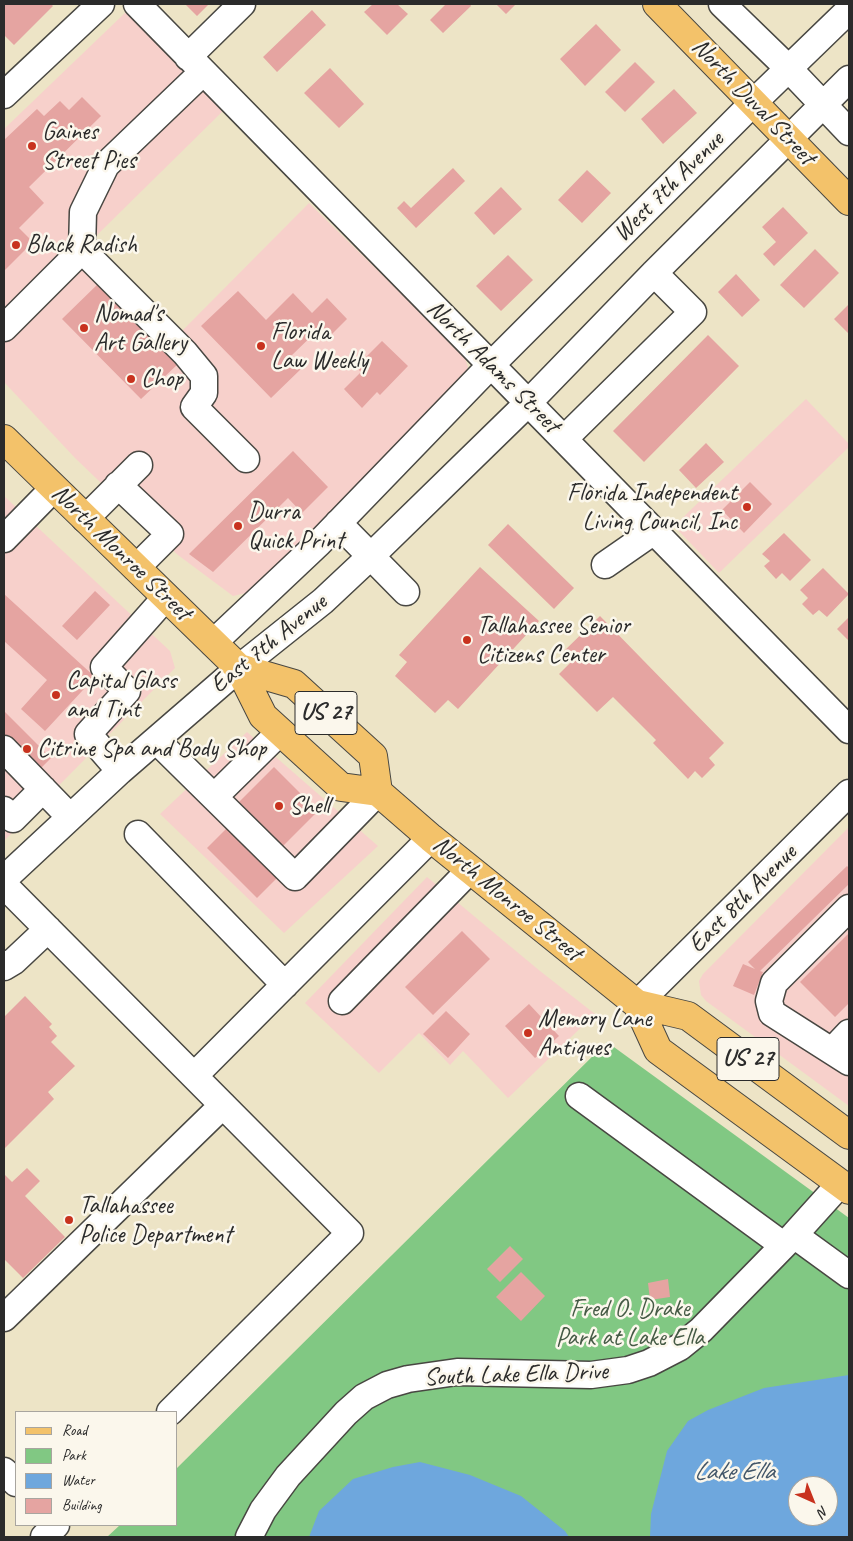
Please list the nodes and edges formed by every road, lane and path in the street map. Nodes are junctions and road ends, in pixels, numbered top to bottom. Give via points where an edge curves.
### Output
1 (101, 4) edge
2 (137, 4) edge
3 (242, 4) edge
4 (657, 4) edge
5 (722, 4) edge
6 (849, 10) edge
7 (196, 64) junction
8 (788, 69) junction
9 (849, 79) edge
10 (4, 95) edge
11 (754, 102) junction
12 (823, 104) junction
13 (849, 132) edge
14 (789, 138) junction
15 (849, 201) edge
16 (82, 250) junction
17 (654, 273) junction
18 (4, 328) edge
19 (491, 365) junction
20 (528, 402) junction
21 (4, 439) edge
22 (564, 439) junction
23 (246, 459) dead end
24 (139, 465) dead end
25 (118, 485) junction
26 (54, 488) junction
27 (85, 518) junction
28 (338, 523) junction
29 (654, 531) junction
30 (4, 539) edge
31 (371, 556) junction
32 (605, 565) dead end
33 (136, 568) junction
34 (406, 592) dead end
35 (166, 597) junction
36 (213, 643) junction
37 (239, 668) junction
38 (849, 730) edge
39 (280, 732) junction
40 (156, 740) junction
41 (4, 748) edge
42 (120, 771) junction
43 (43, 789) junction
44 (378, 792) junction
45 (849, 793) edge
46 (214, 797) junction
47 (4, 810) edge
48 (70, 817) junction
49 (138, 834) dead end
50 (431, 838) junction
51 (470, 870) junction
52 (4, 879) edge
53 (4, 885) edge
54 (849, 908) edge
55 (48, 929) junction
56 (4, 967) edge
57 (285, 985) junction
58 (342, 1001) dead end
59 (637, 1004) junction
60 (843, 1048) edge
61 (194, 1076) junction
62 (579, 1096) dead end
63 (223, 1105) junction
64 (849, 1135) edge
65 (846, 1183) edge
66 (789, 1240) junction
67 (849, 1275) edge
68 (4, 1318) edge
69 (171, 1411) edge
70 (4, 1471) edge
71 (15, 1482) edge
72 (55, 1526) edge
73 (44, 1537) edge
74 (249, 1537) edge

1 - 10 street
2 - 7 street, North Adams Street
3 - 7 street
4 - 11 main road, North Duval Street
5 - 8 street, North Duval Street
6 - 8 street, West 7th Avenue
7 - 16 street via 106,165 82,212
7 - 19 street, North Adams Street
8 - 11 street, West 7th Avenue
8 - 12 street, North Duval Street
9 - 12 street, West 7th Avenue
11 - 14 main road, North Duval Street
11 - 19 street, West 7th Avenue
12 - 13 street, North Duval Street
12 - 14 street, West 7th Avenue
14 - 15 main road, North Duval Street
14 - 17 street, West 7th Avenue
16 - 18 street
16 - 23 street via 186,353 204,376 204,393 194,407
17 - 20 street, West 7th Avenue
17 - 22 street via 692,312
19 - 20 street, North Adams Street
19 - 28 street, East 7th Avenue
20 - 22 street, North Adams Street
20 - 31 street, East 7th Avenue
21 - 26 main road, North Monroe Street / US 27
22 - 29 street, North Adams Street
24 - 25 street
25 - 27 street
25 - 33 street via 170,534
26 - 27 main road, North Monroe Street / US 27
26 - 30 street
27 - 33 main road, North Monroe Street / US 27
28 - 31 street
28 - 36 street, East 7th Avenue
29 - 32 street
29 - 38 street, North Adams Street
31 - 34 street
31 - 37 street, East 7th Avenue via 323,601
33 - 35 main road, North Monroe Street / US 27
35 - 36 main road, North Monroe Street / US 27
35 - 42 street via 104,667 127,691 88,734
36 - 37 main road, North Monroe Street / US 27
37 - 39 main road, North Monroe Street / US 27 via 263,716
37 - 40 street, East 7th Avenue
37 - 44 main road, North Monroe Street / US 27 via 294,684 372,756
39 - 44 main road, North Monroe Street / US 27 via 341,787
39 - 46 street
40 - 42 street, East 7th Avenue
40 - 46 street
41 - 43 street
42 - 48 street, East 7th Avenue
43 - 47 street via 13,819
43 - 48 street
44 - 46 street via 295,877
44 - 50 main road, North Monroe Street / US 27
45 - 59 street, East 8th Avenue
48 - 52 street, East 7th Avenue
49 - 57 street
50 - 51 main road, North Monroe Street / US 27
50 - 57 street
51 - 58 street
51 - 59 main road, North Monroe Street / US 27
53 - 55 street
54 - 60 street via 774,983 769,1001 772,1013
55 - 56 street
55 - 61 street
57 - 61 street
59 - 64 main road, North Monroe Street / US 27 via 688,1016
59 - 65 main road, North Monroe Street / US 27 via 658,1050
61 - 63 street
62 - 66 street
63 - 68 street
63 - 69 street via 350,1233
65 - 66 street, South Lake Ella Drive
66 - 67 street
66 - 74 street, South Lake Ella Drive via 701,1330 680,1347 649,1364 591,1376 457,1372 408,1379 364,1397 288,1476 263,1510
70 - 71 street
72 - 73 street

